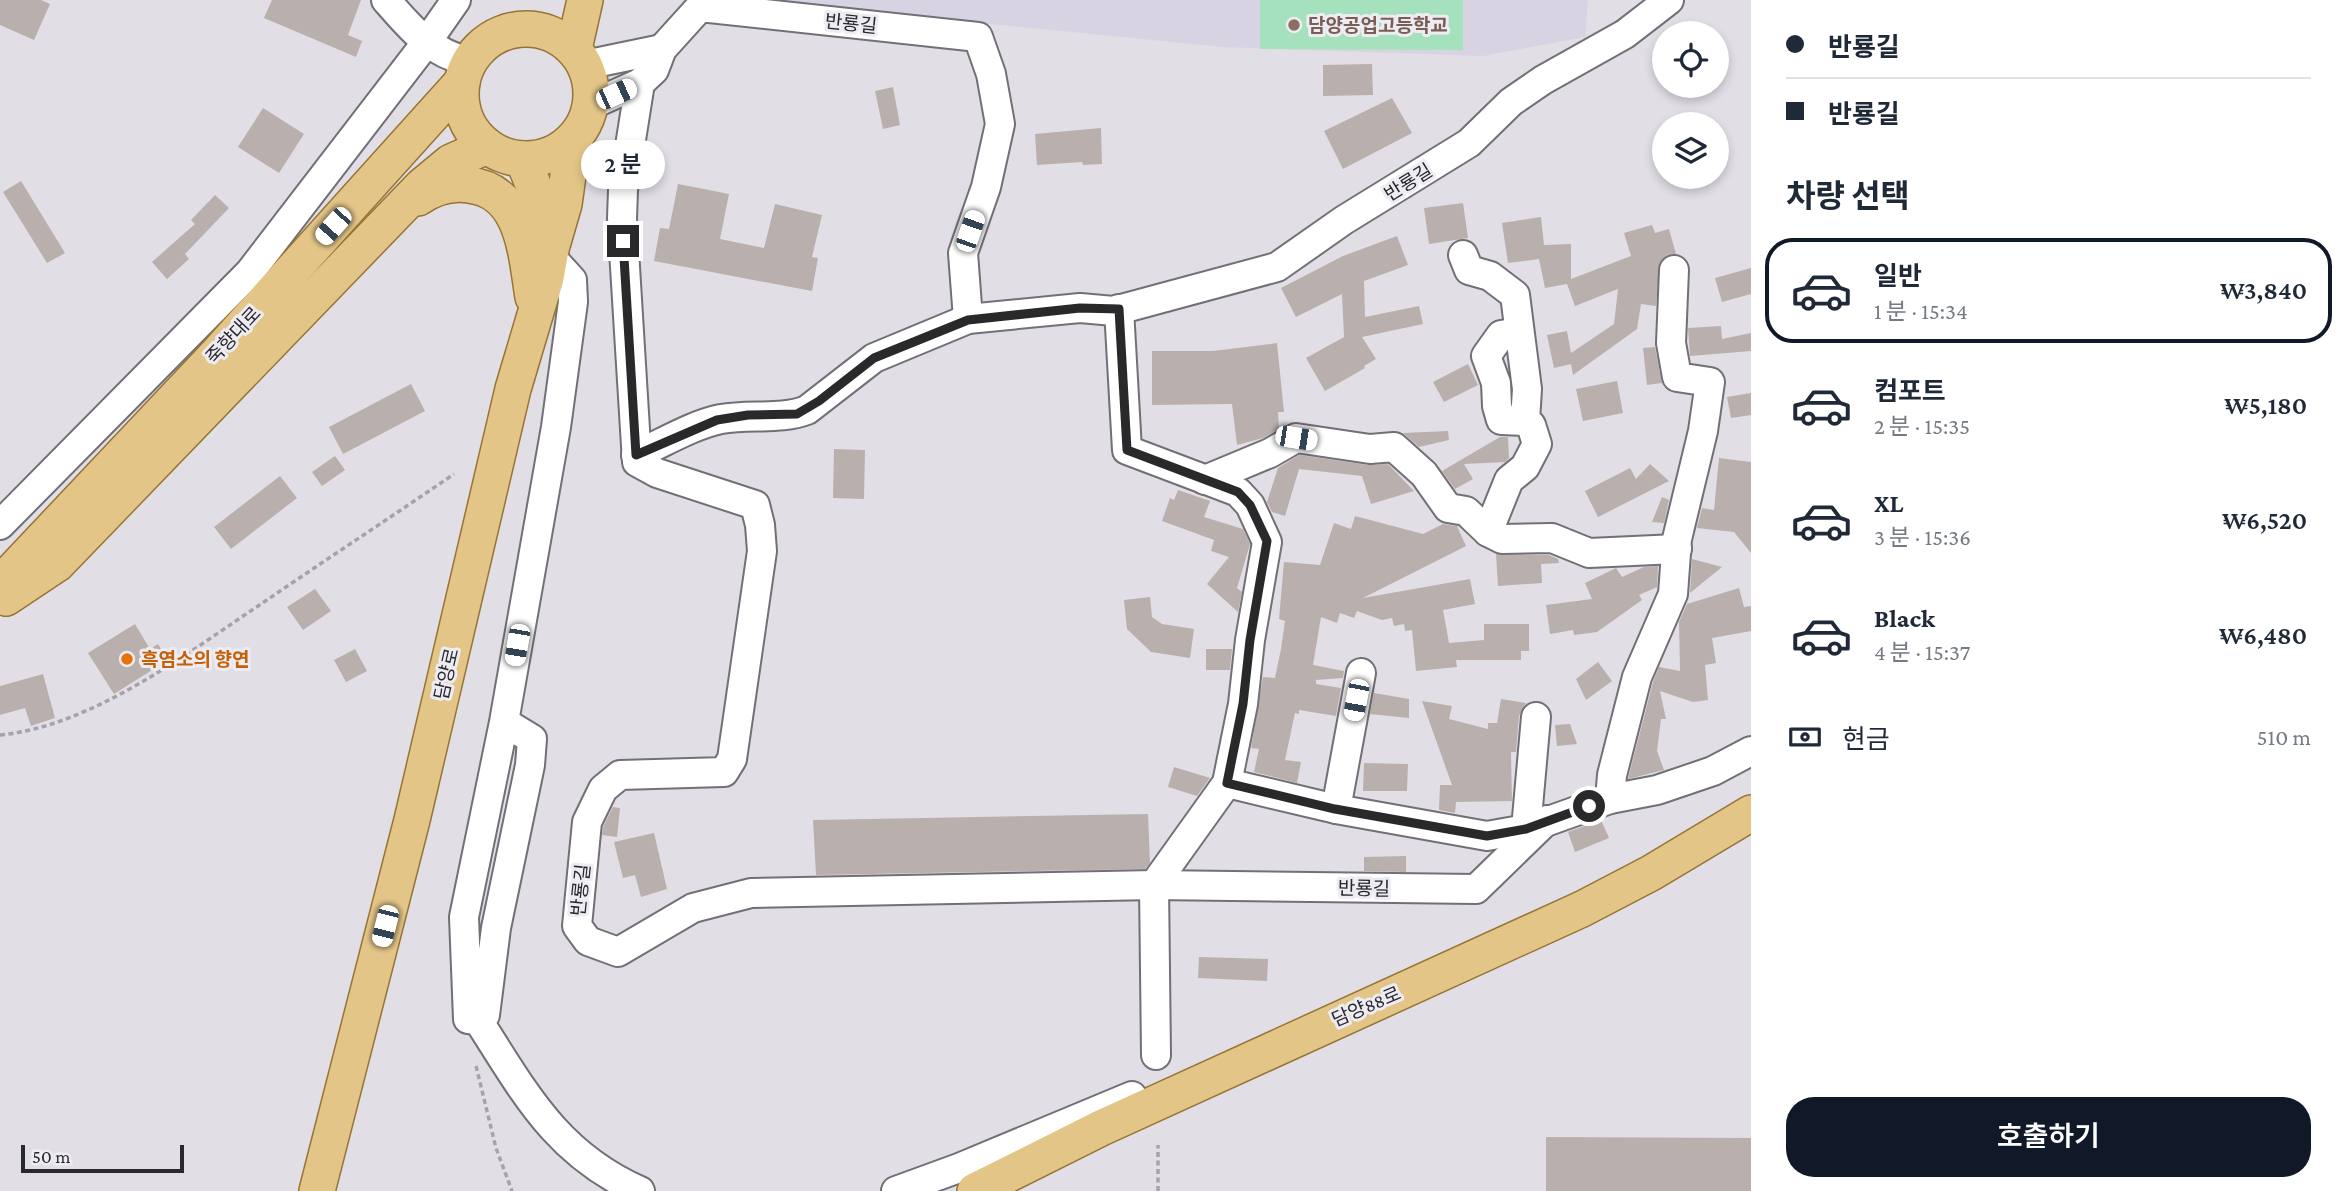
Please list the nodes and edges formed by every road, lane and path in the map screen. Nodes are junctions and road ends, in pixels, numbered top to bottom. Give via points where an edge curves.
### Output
1 (386, 0) edge
2 (456, 0) edge
3 (525, 0) edge
4 (585, 0) edge
5 (1668, 0) edge
6 (701, 4) edge
7 (502, 33) junction
8 (426, 43) junction
9 (662, 49) junction
10 (580, 57) junction
11 (466, 72) junction
12 (640, 83) junction
13 (591, 105) junction
14 (573, 140) junction
15 (487, 146) junction
16 (523, 159) junction
17 (387, 220) junction
18 (550, 252) junction
19 (1463, 255) dead end
20 (1674, 270) dead end
21 (1119, 309) junction
22 (536, 312) junction
23 (968, 320) junction
24 (636, 455) junction
25 (454, 474) dead end
26 (1205, 480) junction
27 (0, 525) edge
28 (1489, 533) junction
29 (1677, 550) junction
30 (0, 584) edge
31 (0, 601) edge
32 (1361, 673) dead end
33 (1536, 717) dead end
34 (0, 735) edge
35 (1751, 751) edge
36 (1227, 783) junction
37 (1610, 799) junction
38 (1335, 809) junction
39 (1751, 813) edge
40 (1536, 825) junction
41 (1154, 885) junction
42 (473, 1019) junction
43 (1335, 1019) junction
44 (1156, 1055) dead end
45 (1158, 1145) dead end
46 (317, 1191) edge
47 (512, 1191) edge
48 (640, 1191) edge
49 (896, 1191) edge
50 (975, 1191) edge
51 (1158, 1191) edge

1 - 8 street
2 - 8 street
3 - 7 main road
4 - 10 main road
5 - 21 street, 반룡길 via 1625,34 1521,95 1469,143 1277,267
6 - 9 street, 반룡길
6 - 23 street, 반룡길 via 978,37 991,74 1000,124 986,187 962,253
7 - 10 main road via 541,30 559,37
7 - 11 main road via 484,44
8 - 11 street
8 - 27 street via 250,272
9 - 10 street
9 - 12 street, 반룡길 via 654,70
10 - 13 main road via 591,84
11 - 15 main road via 462,106 471,128
11 - 30 main road, 죽향대로 via 218,353
12 - 13 street
12 - 24 street via 622,218
13 - 14 main road
14 - 16 main road via 541,158
14 - 18 main road via 564,204
15 - 16 main road
15 - 17 main road, 죽향대로 via 452,162
16 - 18 main road, 담양로
17 - 22 main road via 431,189 447,185 473,185 498,195 521,231
17 - 31 main road, 죽향대로 via 57,564
18 - 22 main road, 담양로
18 - 42 street via 572,280 573,302 504,722 532,739 530,765 496,928 485,1015
19 - 28 street via 1469,270 1490,276 1516,295 1527,389 1525,421 1537,444 1525,467 1509,480
20 - 29 street via 1671,343 1677,377 1710,382
21 - 23 street, 반룡길 via 1080,308
21 - 26 street via 1127,450
22 - 46 main road, 담양로 via 513,389 412,820
23 - 24 street, 반룡길 via 874,358 797,414 717,420
24 - 41 street, 반룡길 via 637,462 657,473 755,505 762,551 732,759 724,772 620,775 603,789 587,822 577,926 587,941 618,952 693,908 751,893
25 - 34 path via 333,558 113,698 30,732
26 - 28 street via 1296,438 1370,449 1394,447 1424,474 1448,508 1466,511
26 - 36 street via 1238,492 1250,505 1267,541
28 - 29 street via 1502,539 1552,538 1589,553
29 - 37 street via 1673,594 1637,677
32 - 38 street
33 - 40 street
35 - 37 street, 반룡길 via 1713,771 1657,790
36 - 38 street, 반룡길
36 - 41 street
37 - 40 street, 반룡길
38 - 40 street, 반룡길 via 1487,836
39 - 43 main road, 담양88로 via 1583,909
40 - 41 street, 반룡길 via 1476,889
41 - 44 street
42 - 47 path via 479,1083
42 - 48 street via 562,1141 615,1180
43 - 49 street
43 - 50 main road, 담양88로
45 - 51 path

